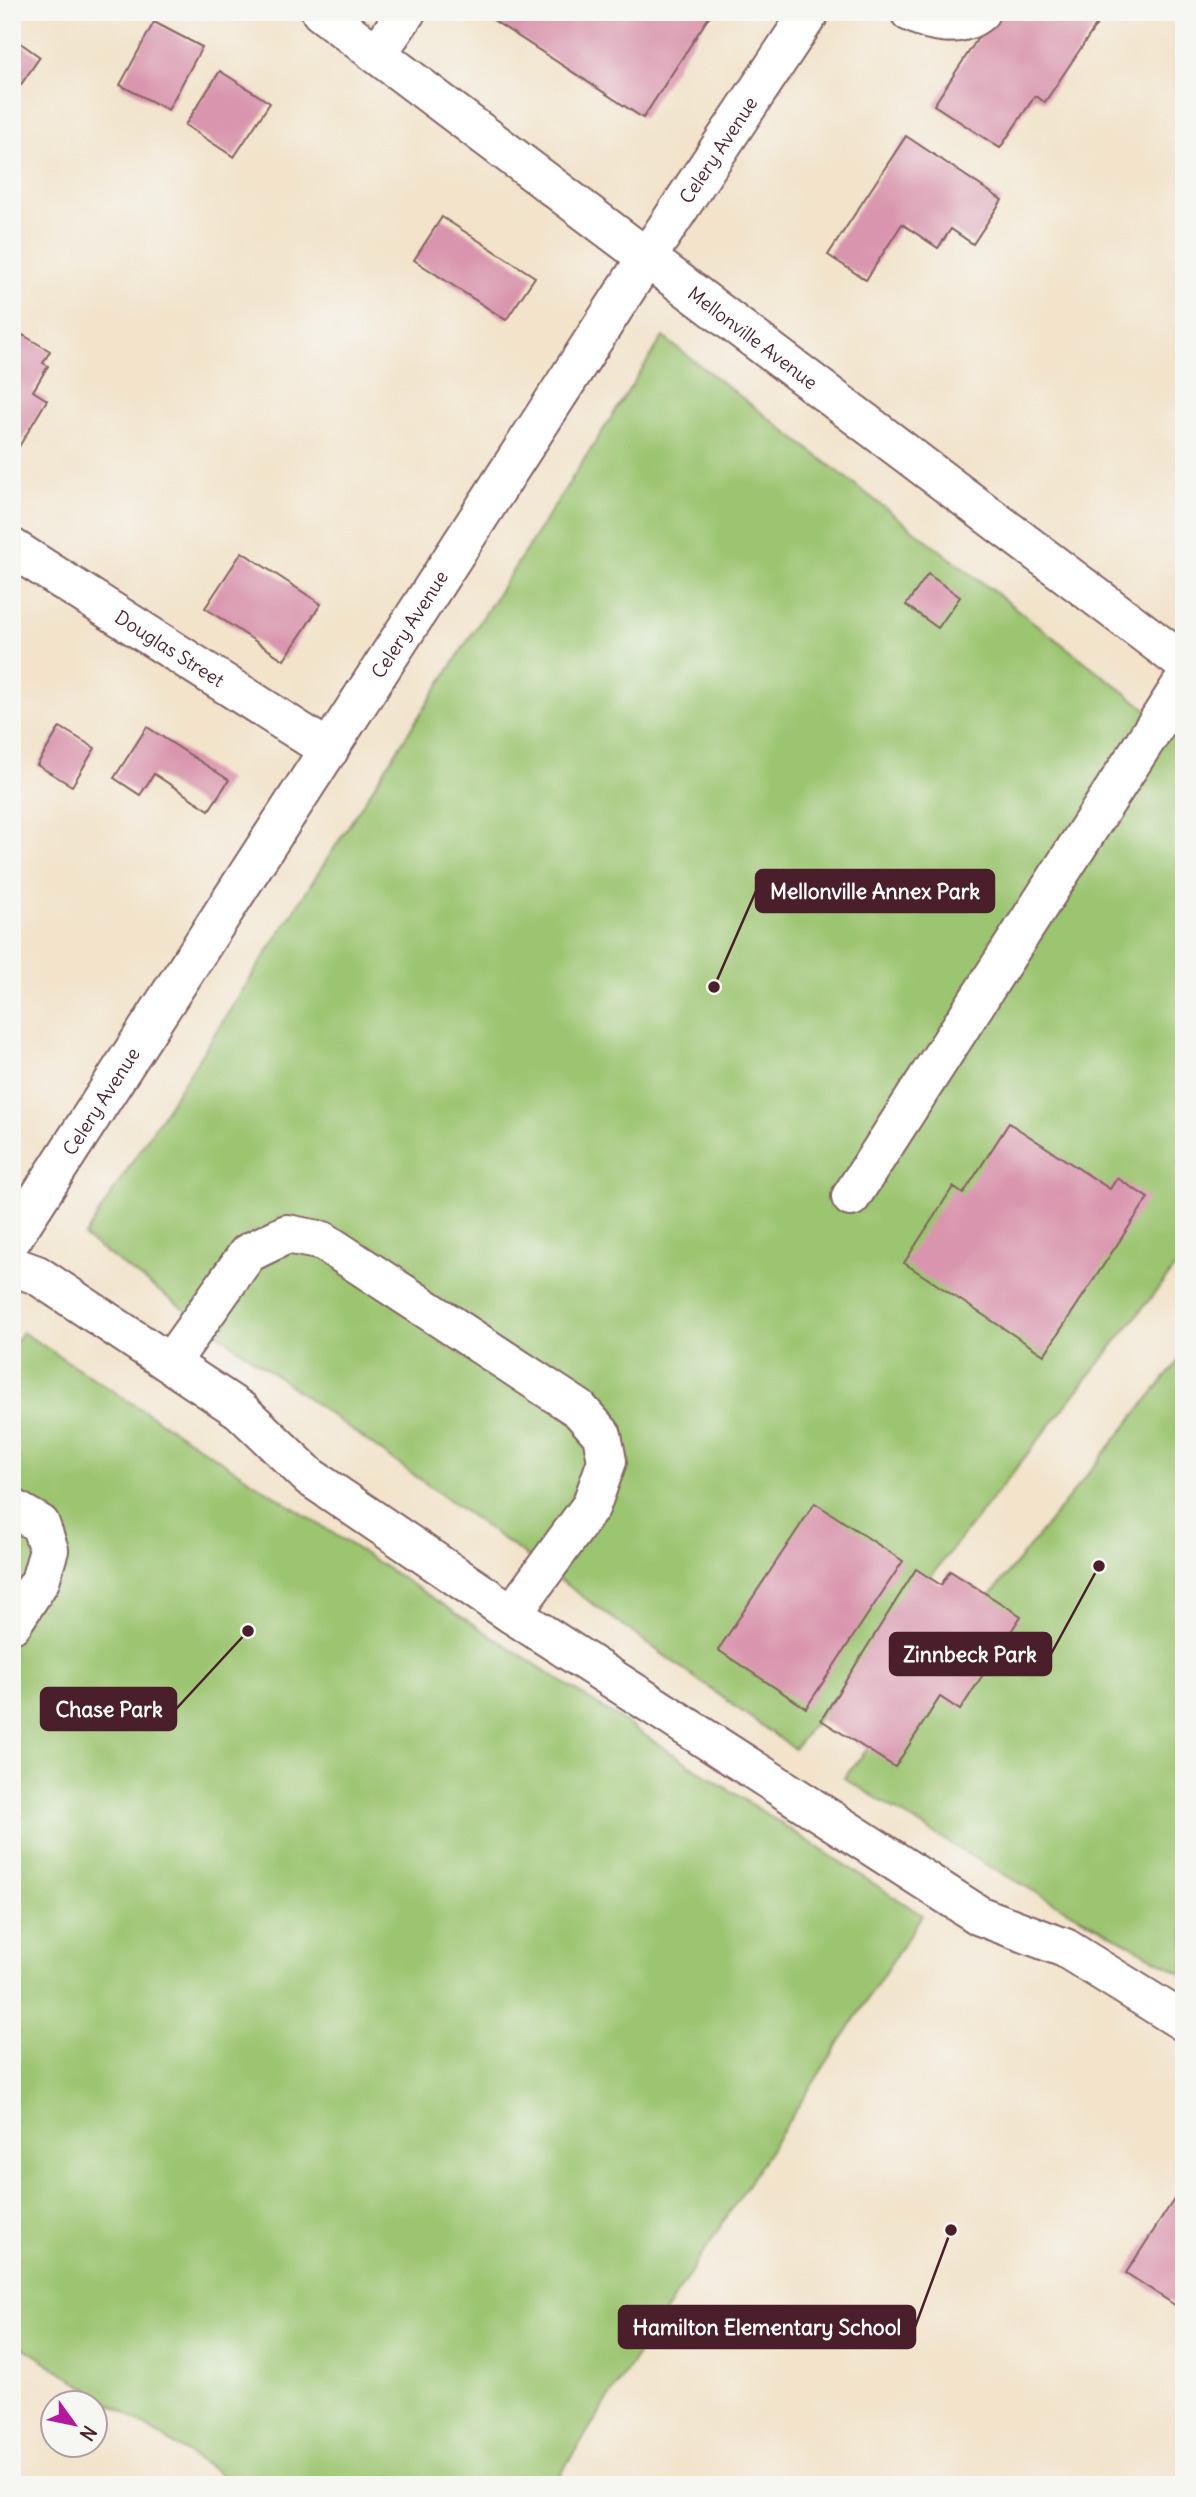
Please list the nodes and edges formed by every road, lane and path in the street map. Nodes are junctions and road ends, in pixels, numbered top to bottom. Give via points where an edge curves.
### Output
1 (321, 12) edge
2 (406, 12) edge
3 (810, 12) edge
4 (910, 12) edge
5 (980, 12) edge
6 (377, 54) junction
7 (647, 257) junction
8 (12, 548) edge
9 (1184, 663) edge
10 (1184, 681) edge
11 (329, 750) junction
12 (851, 1197) dead end
13 (12, 1238) edge
14 (12, 1266) edge
15 (170, 1363) junction
16 (12, 1508) edge
17 (512, 1614) junction
18 (12, 1624) edge
19 (1184, 2022) edge

1 - 6 main road, Mellonville Avenue
2 - 6 main road
3 - 7 main road, Celery Avenue
4 - 5 main road via 940,23 961,23
6 - 7 main road, Mellonville Avenue
7 - 9 main road, Mellonville Avenue
7 - 11 main road, Celery Avenue
8 - 11 main road, Douglas Street
10 - 12 main road
11 - 13 main road, Celery Avenue
14 - 15 main road via 37,1275
15 - 17 main road via 240,1410 310,1477
15 - 17 main road via 248,1253 287,1234 323,1241 579,1409 602,1435 607,1461 591,1506
16 - 18 main road via 40,1524 49,1550 40,1581
17 - 19 main road via 980,1916 1065,1948

